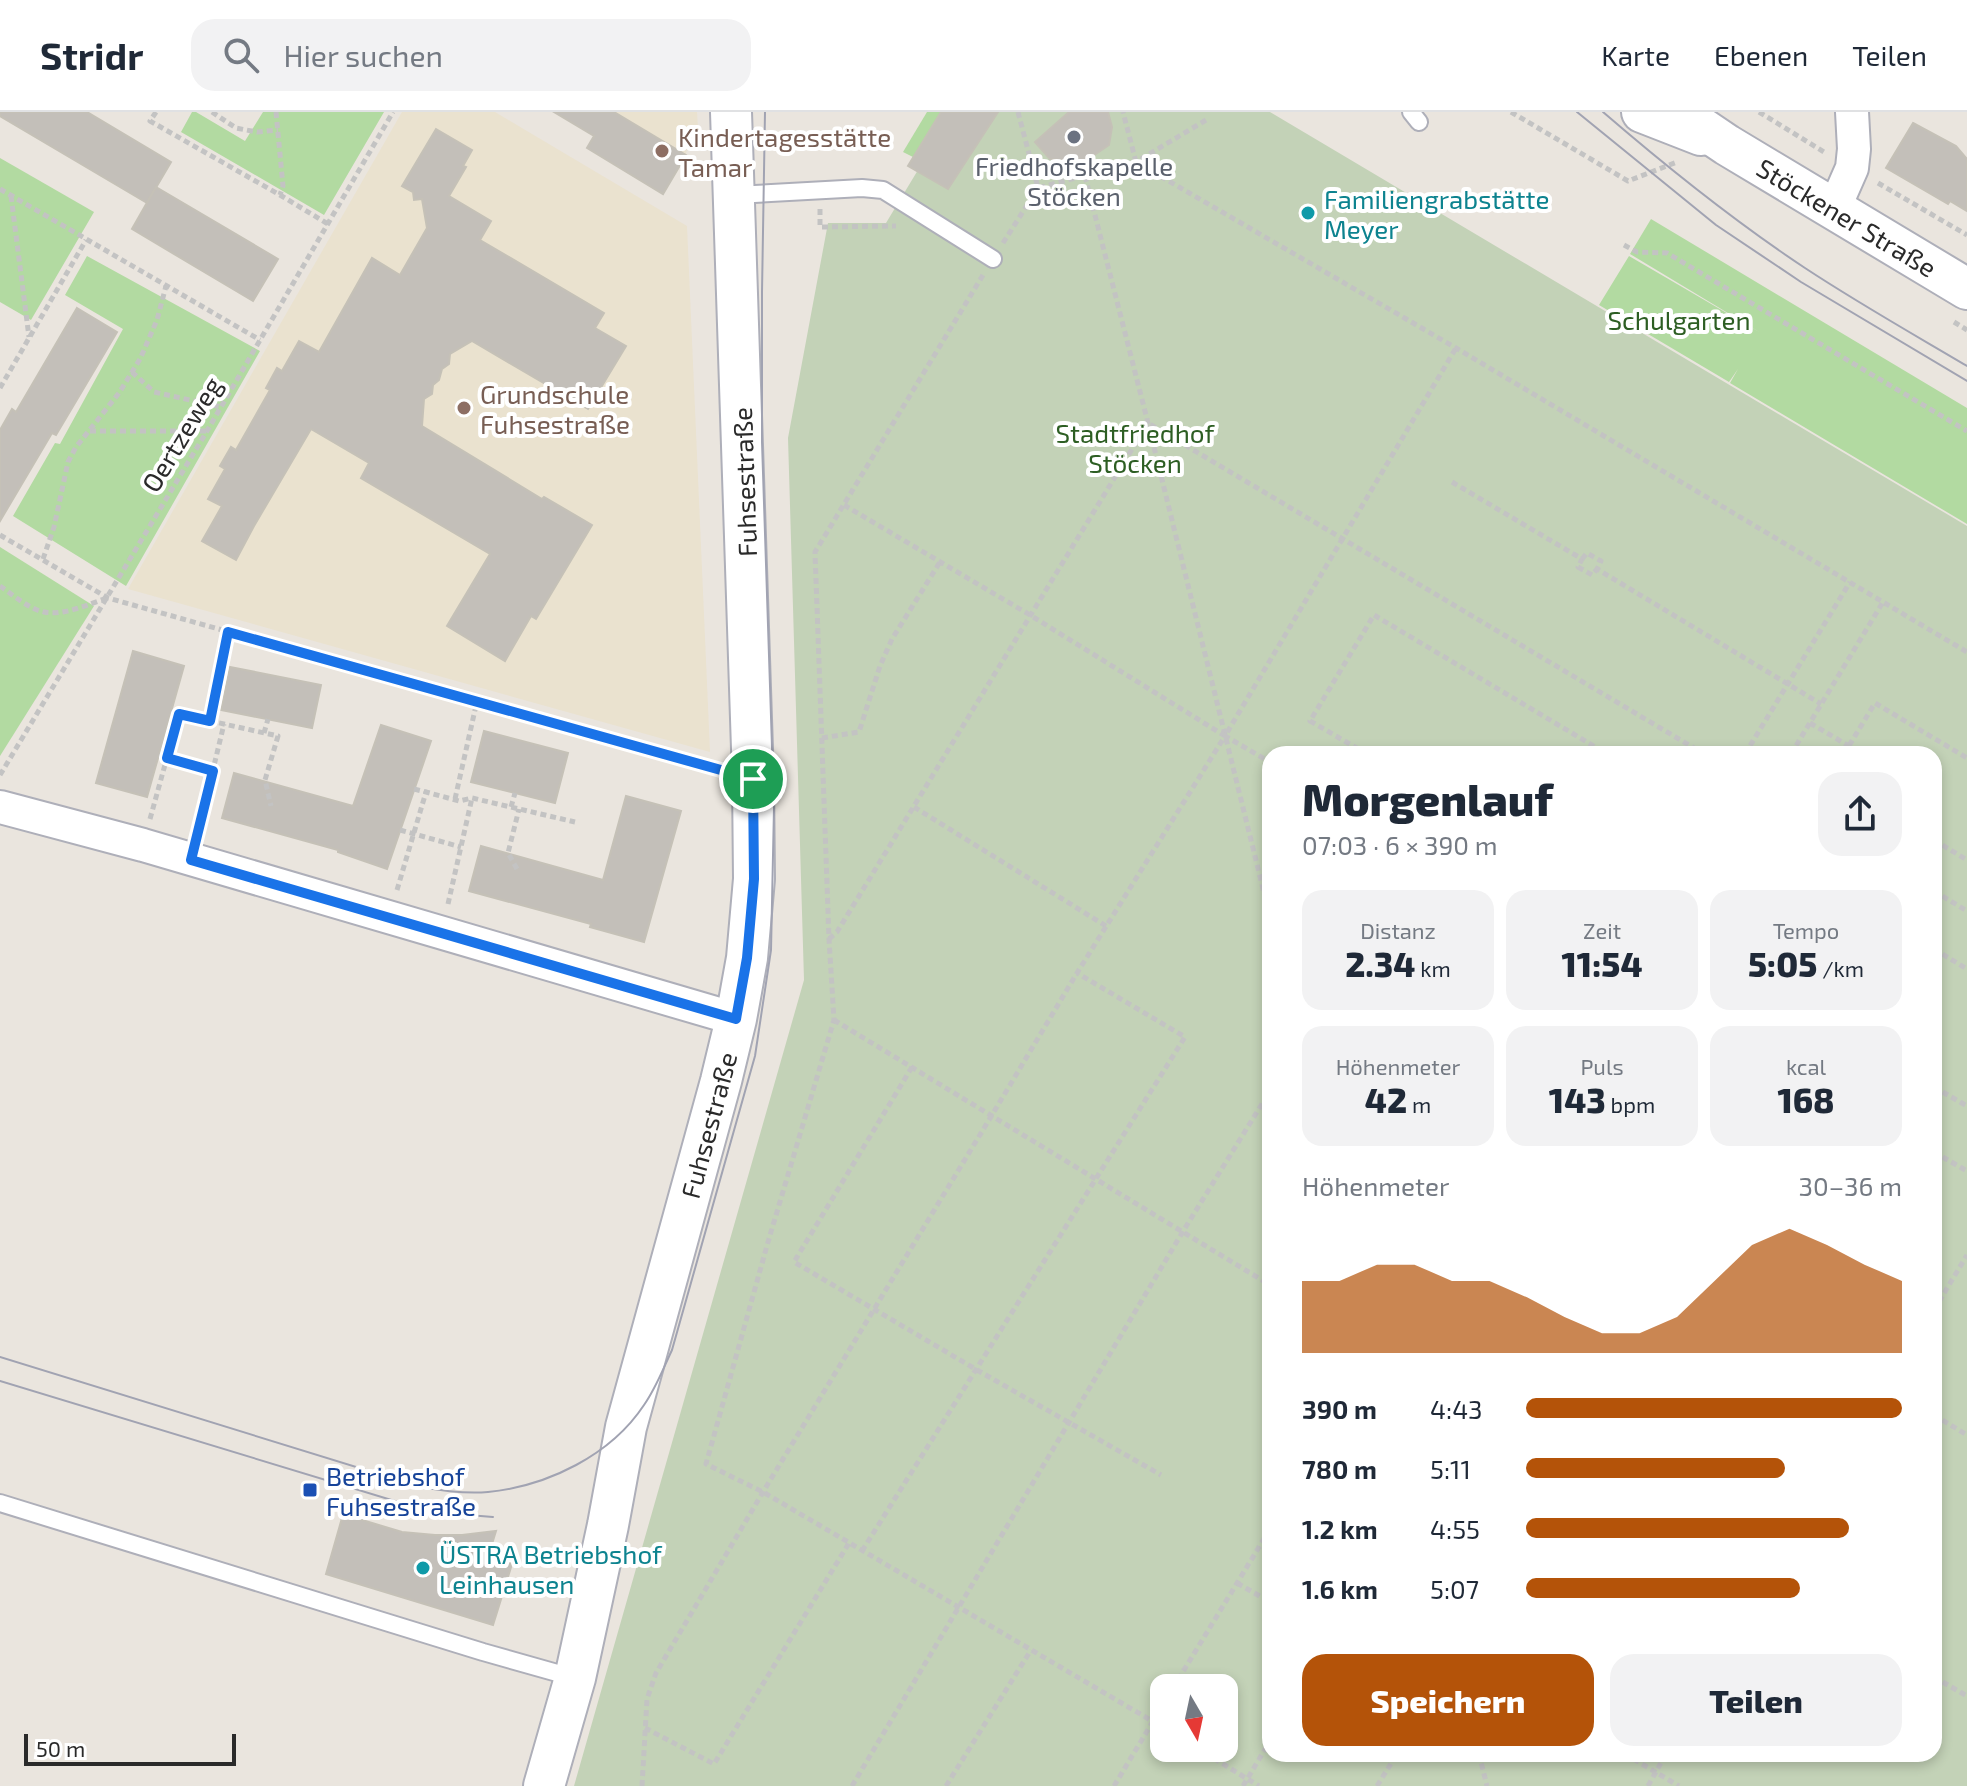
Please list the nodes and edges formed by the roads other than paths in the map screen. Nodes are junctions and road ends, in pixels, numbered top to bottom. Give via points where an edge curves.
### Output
1 (731, 112) edge
2 (1642, 112) edge
3 (1678, 112) edge
4 (1852, 112) edge
5 (1727, 145) junction
6 (733, 195) junction
7 (1834, 209) junction
8 (993, 259) road end
9 (1967, 289) edge
10 (0, 807) edge
11 (736, 1019) junction
12 (0, 1503) edge
13 (575, 1678) junction
14 (544, 1786) edge

1 - 6 street, Fuhsestraße
2 - 5 street, Stöckener Straße
3 - 5 street, Stöckener Straße
4 - 7 street via 1852,168
5 - 7 street, Stöckener Straße
6 - 8 lane via 883,190
6 - 11 street, Fuhsestraße via 754,879
7 - 9 street, Stöckener Straße
10 - 11 street
11 - 13 street, Fuhsestraße via 626,1427
12 - 13 lane
13 - 14 street, Fuhsestraße

